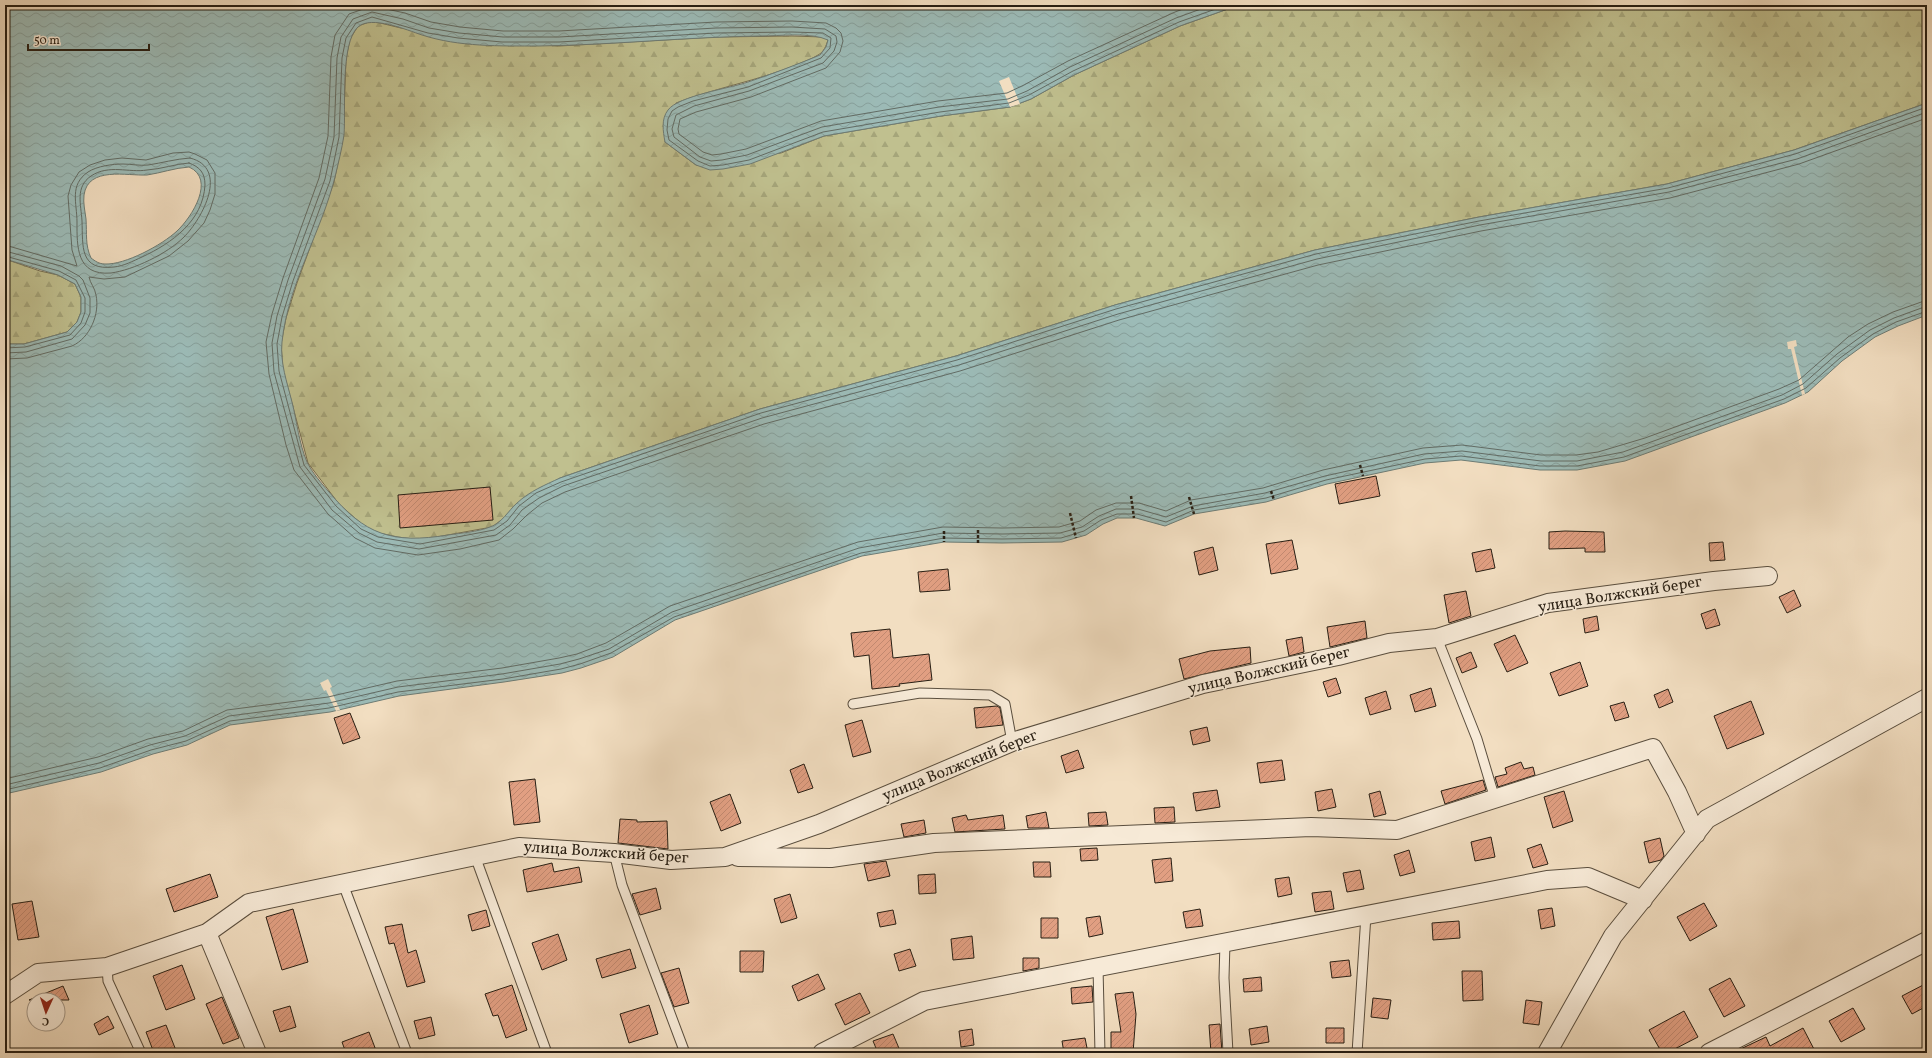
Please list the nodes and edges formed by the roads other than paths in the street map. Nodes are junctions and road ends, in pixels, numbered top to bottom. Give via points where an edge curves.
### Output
1 (1768, 576) dead end
2 (1437, 638) junction
3 (1927, 698) edge
4 (853, 704) dead end
5 (1012, 742) junction
6 (1495, 799) junction
7 (1696, 834) junction
8 (614, 852) junction
9 (475, 856) junction
10 (726, 857) junction
11 (343, 884) junction
12 (1642, 900) junction
13 (1366, 915) junction
14 (208, 933) junction
15 (1927, 941) edge
16 (1225, 942) junction
17 (107, 967) junction
18 (1098, 967) junction
19 (5, 995) edge
20 (141, 1053) edge
21 (257, 1053) edge
22 (407, 1053) edge
23 (547, 1053) edge
24 (685, 1053) edge
25 (822, 1053) edge
26 (1100, 1053) edge
27 (1228, 1053) edge
28 (1357, 1053) edge
29 (1547, 1053) edge
30 (1709, 1053) edge

1 - 2 street, улица Волжский берег via 1548,603
2 - 5 street, улица Волжский берег via 1389,643 1204,684
2 - 6 lane via 1477,739
3 - 7 street via 1706,820
4 - 5 lane via 920,693 990,695 1006,704
5 - 10 street, улица Волжский берег via 819,824
6 - 7 street via 1653,748
6 - 10 street via 1397,830 1304,827 934,843 831,858
7 - 12 street
8 - 9 street, улица Волжский берег via 519,847
8 - 10 street, улица Волжский берег via 671,860
8 - 24 lane via 622,885
9 - 11 street, улица Волжский берег
9 - 23 lane
11 - 14 street, улица Волжский берег via 249,903
11 - 22 lane
12 - 13 street via 1588,877 1547,880
12 - 29 street via 1613,936
13 - 16 street
13 - 28 lane
14 - 17 street, улица Волжский берег
14 - 21 street
15 - 30 street
16 - 18 street
16 - 27 lane
17 - 19 street, улица Волжский берег via 38,973
17 - 20 lane via 108,981
18 - 25 street via 924,1001
18 - 26 lane

